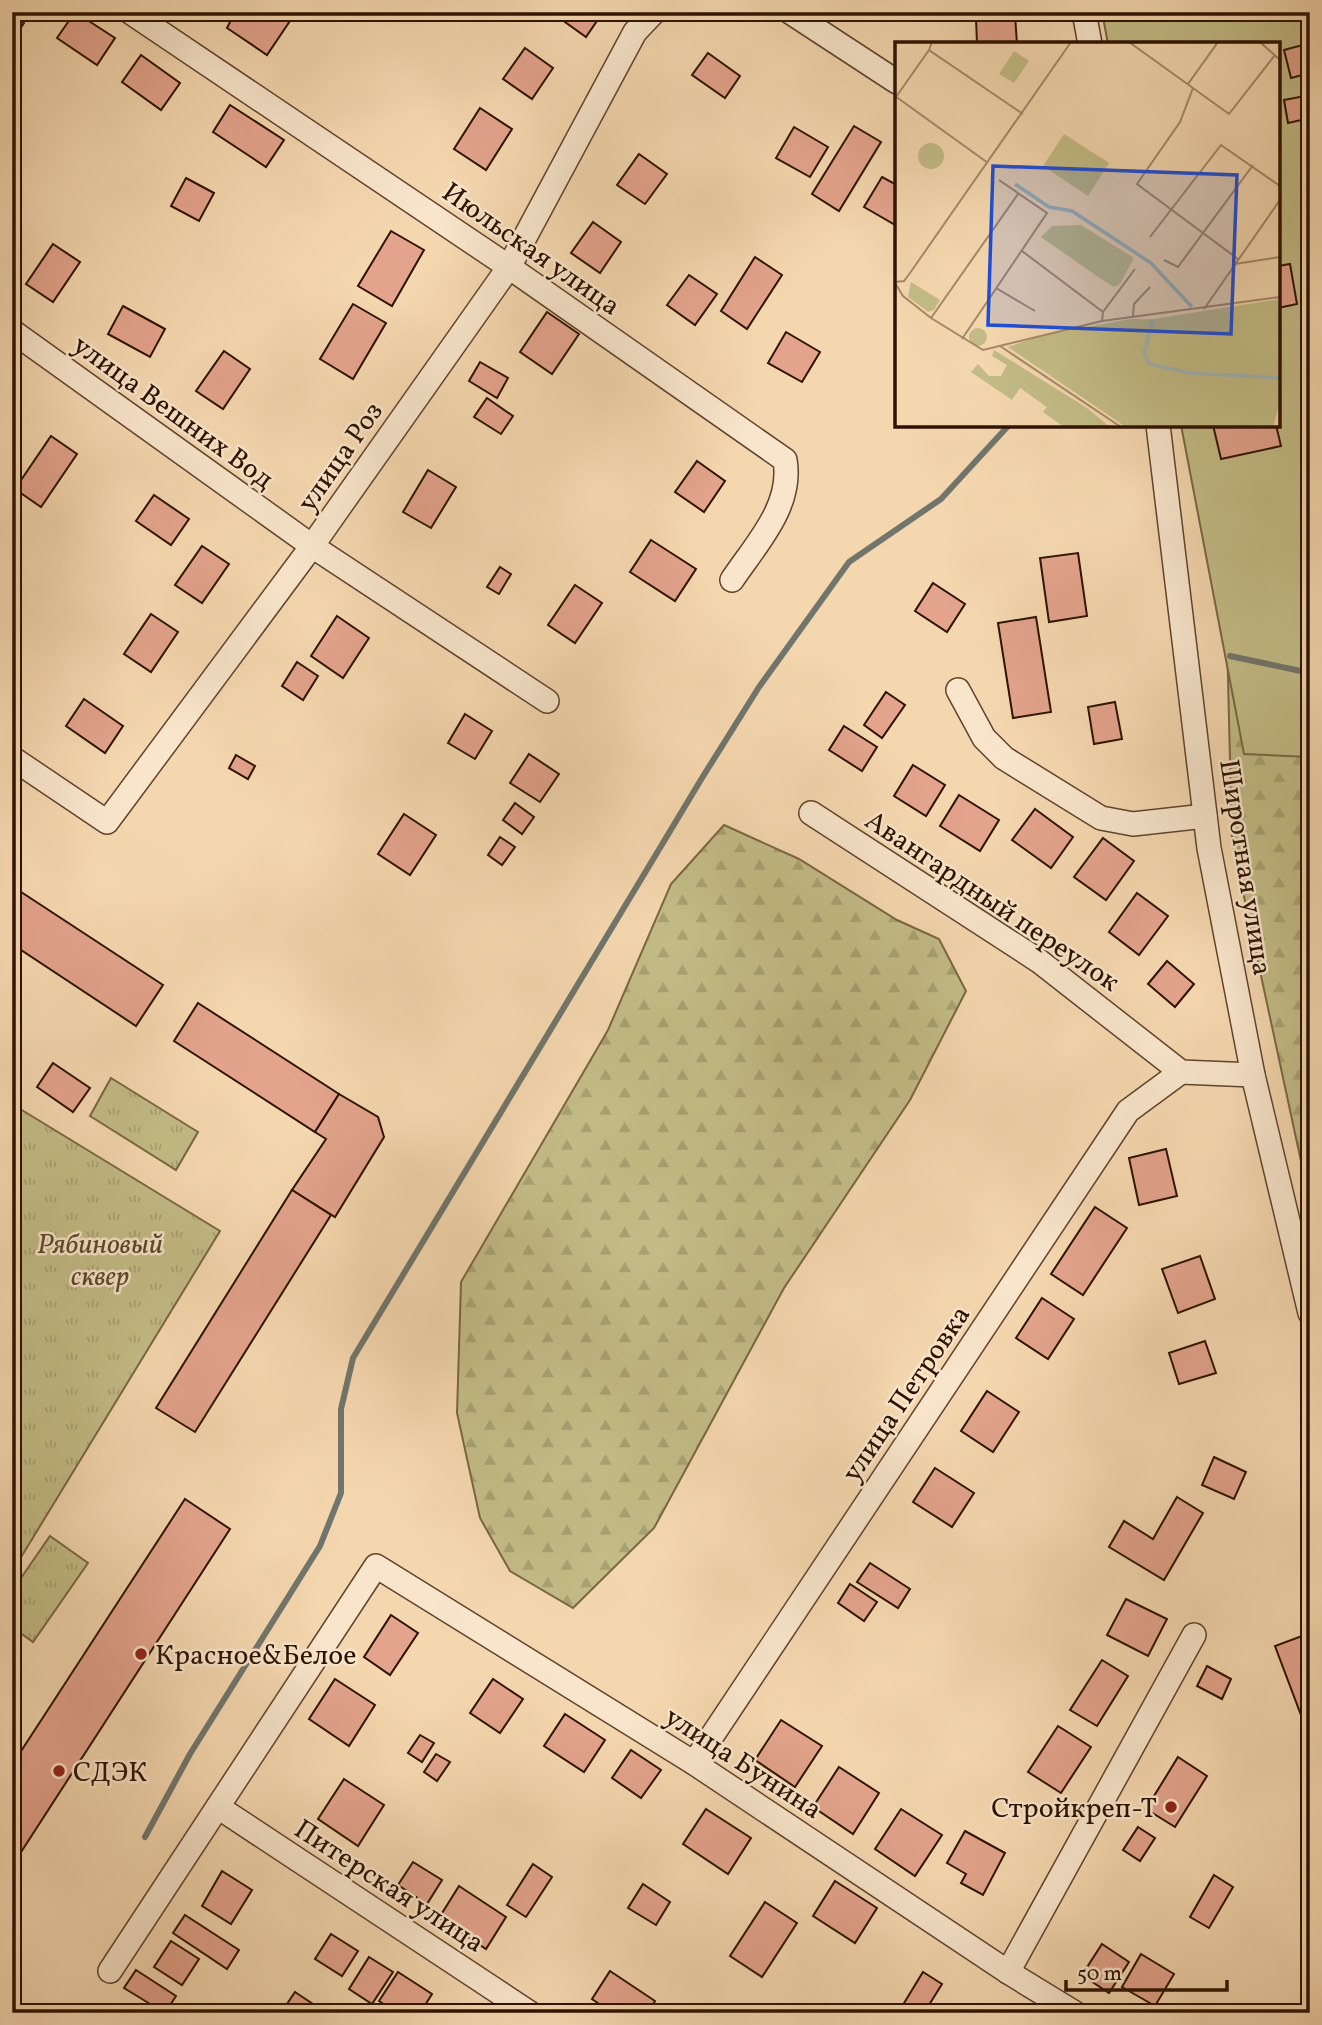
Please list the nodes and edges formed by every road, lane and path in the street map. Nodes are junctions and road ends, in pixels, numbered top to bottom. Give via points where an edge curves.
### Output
1 (130, 12) edge
2 (654, 12) edge
3 (790, 12) edge
4 (1084, 12) edge
5 (1090, 42) edge
6 (895, 81) edge
7 (509, 267) junction
8 (12, 331) edge
9 (1158, 427) edge
10 (312, 546) junction
11 (732, 580) dead end
12 (958, 690) dead end
13 (547, 701) dead end
14 (12, 758) edge
15 (811, 813) dead end
16 (1206, 816) junction
17 (1181, 1072) junction
18 (1254, 1075) junction
19 (1310, 1313) edge
20 (1194, 1635) dead end
21 (694, 1763) junction
22 (218, 1807) junction
23 (110, 1971) dead end
24 (1008, 1972) junction
25 (530, 2013) edge
26 (1075, 2013) edge

1 - 7 street, Июльская улица
2 - 7 street, улица Роз via 635,32
3 - 6 street
4 - 5 street
7 - 10 street, улица Роз
7 - 11 street, Июльская улица via 785,460 788,477 780,508
8 - 10 street, улица Вешних Вод
9 - 16 street, Широтная улица
10 - 13 street, улица Вешних Вод
10 - 14 street, улица Роз via 107,822
12 - 16 street via 984,738 1004,758 1101,818 1133,824
15 - 17 street, Авангардный переулок via 1039,961
16 - 18 street, Широтная улица
17 - 18 street
17 - 21 street, улица Петровка via 1128,1111
18 - 19 street, Широтная улица
20 - 24 street
21 - 22 street, улица Бунина via 376,1566
21 - 24 street, улица Бунина
22 - 23 street
22 - 25 street, Питерская улица
24 - 26 street, улица Бунина

